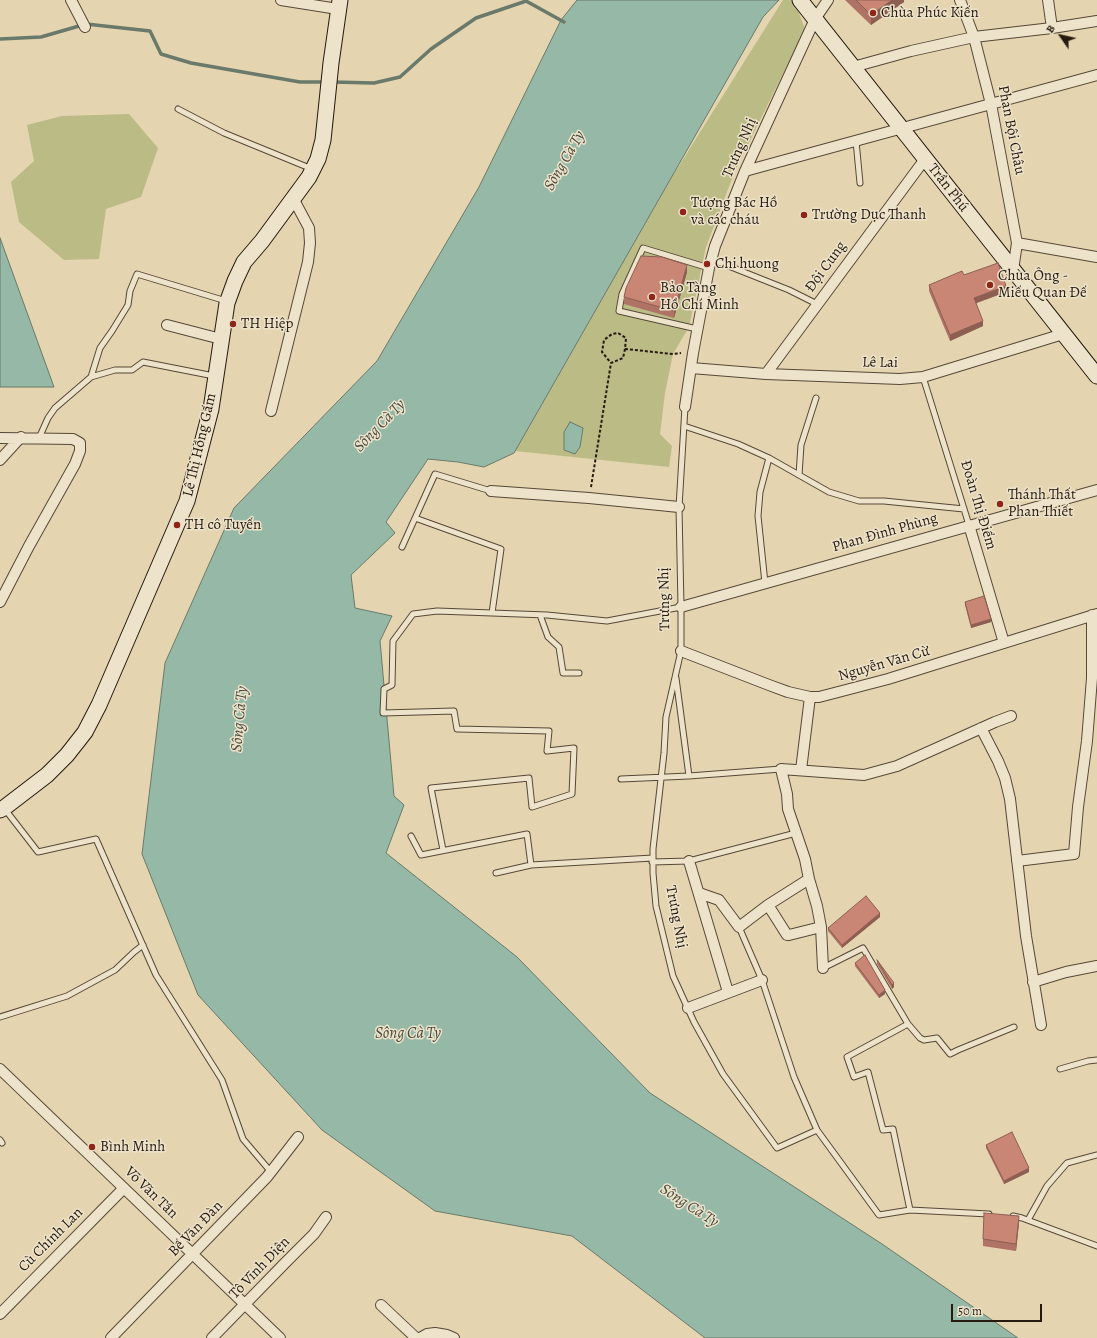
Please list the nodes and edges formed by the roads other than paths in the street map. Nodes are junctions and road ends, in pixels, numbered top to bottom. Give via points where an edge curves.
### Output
1 (71, 0) edge
2 (281, 0) edge
3 (800, 0) edge
4 (828, 0) edge
5 (960, 0) edge
6 (1048, 0) edge
7 (339, 5) edge
8 (815, 19) junction
9 (1097, 20) edge
10 (85, 27) dead end
11 (1052, 28) junction
12 (974, 37) junction
13 (853, 67) junction
14 (1097, 75) edge
15 (991, 104) junction
16 (178, 109) dead end
17 (902, 129) junction
18 (856, 140) junction
19 (925, 159) junction
20 (313, 170) junction
21 (745, 171) junction
22 (860, 183) dead end
23 (293, 198) junction
24 (1017, 243) junction
25 (1097, 257) edge
26 (710, 263) junction
27 (1013, 270) junction
28 (227, 302) junction
29 (817, 304) junction
30 (167, 325) dead end
31 (697, 329) junction
32 (1063, 334) junction
33 (221, 339) junction
34 (691, 368) junction
35 (766, 374) junction
36 (216, 376) junction
37 (923, 376) junction
38 (1097, 376) edge
39 (91, 377) junction
40 (816, 398) dead end
41 (685, 407) joint
42 (271, 411) dead end
43 (684, 426) junction
44 (21, 437) junction
45 (0, 438) edge
46 (39, 438) junction
47 (769, 458) junction
48 (0, 460) edge
49 (799, 475) junction
50 (1097, 490) edge
51 (491, 491) joint
52 (679, 507) junction
53 (964, 509) junction
54 (415, 518) junction
55 (968, 525) junction
56 (402, 547) dead end
57 (765, 583) junction
58 (0, 602) edge
59 (681, 607) junction
60 (492, 613) junction
61 (1095, 614) edge
62 (540, 615) junction
63 (1004, 643) junction
64 (680, 651) junction
65 (579, 673) dead end
66 (676, 673) junction
67 (810, 696) junction
68 (1011, 716) dead end
69 (981, 728) junction
70 (781, 769) junction
71 (800, 770) junction
72 (689, 776) junction
73 (661, 777) junction
74 (620, 779) dead end
75 (2, 809) edge
76 (796, 834) junction
77 (411, 836) dead end
78 (443, 850) junction
79 (652, 860) junction
80 (689, 861) junction
81 (1017, 861) junction
82 (531, 865) junction
83 (496, 873) dead end
84 (809, 879) junction
85 (699, 893) junction
86 (768, 905) junction
87 (738, 927) junction
88 (821, 927) junction
89 (143, 945) junction
90 (1097, 966) edge
91 (823, 968) joint
92 (762, 980) junction
93 (1033, 982) junction
94 (728, 992) junction
95 (688, 1008) junction
96 (0, 1018) edge
97 (908, 1024) junction
98 (1041, 1025) dead end
99 (1014, 1027) dead end
100 (1097, 1060) edge
101 (0, 1069) edge
102 (1060, 1069) dead end
103 (817, 1130) junction
104 (298, 1136) dead end
105 (1097, 1155) edge
106 (271, 1172) junction
107 (124, 1188) junction
108 (910, 1210) junction
109 (996, 1215) edge
110 (1009, 1216) edge
111 (326, 1217) dead end
112 (1028, 1220) junction
113 (1097, 1246) edge
114 (193, 1254) junction
115 (245, 1304) junction
116 (381, 1305) dead end
117 (0, 1314) edge
118 (424, 1336) edge
119 (111, 1338) edge
120 (212, 1338) edge
121 (280, 1338) edge
122 (416, 1338) edge
123 (454, 1338) edge

1 - 10 street
2 - 7 street
3 - 8 street, Trần Phú
4 - 8 street, Trưng Nhị
5 - 12 street, Phan Bội Châu
6 - 11 street
7 - 20 street, Lê Thị Hồng Gấm via 323,140
8 - 13 street, Trần Phú
8 - 21 street, Trưng Nhị
9 - 11 street
11 - 12 street
12 - 13 street
12 - 15 street, Phan Bội Châu
13 - 17 street, Trần Phú
14 - 15 street
15 - 17 street
15 - 24 street, Phan Bội Châu
16 - 20 lane via 224,133
17 - 18 street
17 - 19 street, Trần Phú
18 - 21 street
18 - 22 lane
19 - 27 street, Trần Phú
19 - 29 street, Đội Cung
20 - 23 street, Lê Thị Hồng Gấm
21 - 26 street, Trưng Nhị
23 - 28 street, Lê Thị Hồng Gấm via 244,262
23 - 42 street via 309,228 310,243 308,262
24 - 25 street
24 - 27 street, Phan Bội Châu
26 - 29 lane via 789,290
26 - 31 street, Trưng Nhị
26 - 31 lane via 643,248 622,294 619,311
27 - 32 street, Trần Phú
28 - 33 street, Lê Thị Hồng Gấm
28 - 39 lane via 137,274 128,305 100,348
29 - 35 street, Đội Cung
30 - 33 street
31 - 34 street, Trưng Nhị
32 - 37 street, Lê Lai
32 - 38 street, Trần Phú
33 - 36 street, Lê Thị Hồng Gấm
34 - 35 street, Lê Lai
34 - 41 street, Trưng Nhị
35 - 37 street, Lê Lai via 900,379
36 - 39 lane via 143,362 132,370 115,370
36 - 75 street, Lê Thị Hồng Gấm via 211,409 188,501 92,720 77,744 60,762
37 - 53 lane, Đoàn Thị Điểm
39 - 46 lane via 55,408
40 - 49 lane via 801,445
41 - 43 lane, Trưng Nhị
43 - 47 lane via 738,444
43 - 52 lane, Trưng Nhị
44 - 45 street
44 - 46 street
44 - 48 street
46 - 58 street via 73,439 80,443 80,451
47 - 49 lane
47 - 57 lane via 760,492 758,516
49 - 53 lane via 829,492 859,500
50 - 55 street, Phan Đình Phùng
51 - 52 street
51 - 54 lane via 434,474
52 - 59 lane, Trưng Nhị
53 - 55 lane, Đoàn Thị Điểm
54 - 56 lane
54 - 60 lane via 501,549
55 - 57 street, Phan Đình Phùng
55 - 63 street, Đoàn Thị Điểm
57 - 59 street, Phan Đình Phùng
59 - 62 lane via 607,621
59 - 64 lane, Trưng Nhị
60 - 62 lane
60 - 78 lane via 437,611 413,614 393,641 392,684 384,689 383,713 454,711 457,729 549,732 547,751 574,748 572,794 532,807 529,778 431,788
61 - 63 street, Nguyễn Văn Cừ
61 - 81 street via 1087,741 1074,854
62 - 65 lane via 548,637 559,648 563,673
63 - 67 street, Nguyễn Văn Cừ via 888,679 819,697
64 - 66 lane, Trưng Nhị
64 - 67 street, Nguyễn Văn Cừ via 769,686
66 - 72 lane
66 - 73 lane, Trưng Nhị via 666,717
67 - 71 street
68 - 69 street
69 - 71 street via 897,766 864,775
69 - 81 street via 1005,778 1012,810
70 - 71 street
70 - 72 lane
70 - 76 street via 788,809
72 - 73 lane
73 - 74 lane
73 - 79 lane, Trưng Nhị
75 - 89 lane via 38,852 96,839
76 - 80 lane
76 - 84 street
77 - 78 lane via 421,855
78 - 82 lane via 527,834
79 - 80 lane
79 - 82 lane
79 - 95 lane, Trưng Nhị via 656,906 670,966
80 - 85 street
81 - 93 street
82 - 83 lane
84 - 86 street
84 - 88 street
85 - 87 street via 719,900
85 - 94 street
86 - 87 street
86 - 88 street via 789,935
87 - 92 lane
88 - 91 street
89 - 96 lane via 115,970 67,996
89 - 106 lane via 156,975 222,1080 243,1139
90 - 93 street
91 - 97 lane via 863,948
92 - 94 street
92 - 103 lane via 794,1077
93 - 98 street
94 - 95 street
95 - 103 lane, Trưng Nhị via 723,1074 777,1148
97 - 99 lane via 924,1040 937,1038 950,1054
97 - 108 lane via 847,1057 854,1077 868,1072 883,1130 893,1130
100 - 102 lane
101 - 107 street, Võ Văn Tần
103 - 108 lane via 879,1215
104 - 106 street, Bế Văn Đàn
105 - 112 lane via 1067,1163 1047,1186
106 - 114 street, Bế Văn Đàn
107 - 114 street, Võ Văn Tần
107 - 117 street, Cù Chính Lan
108 - 109 lane
110 - 112 lane
111 - 115 street, Tô Vĩnh Diện via 314,1234
112 - 113 lane
114 - 115 street, Võ Văn Tần
114 - 119 street, Bế Văn Đàn
115 - 120 street, Tô Vĩnh Diện
115 - 121 street, Võ Văn Tần
116 - 122 street
118 - 123 street via 435,1333

